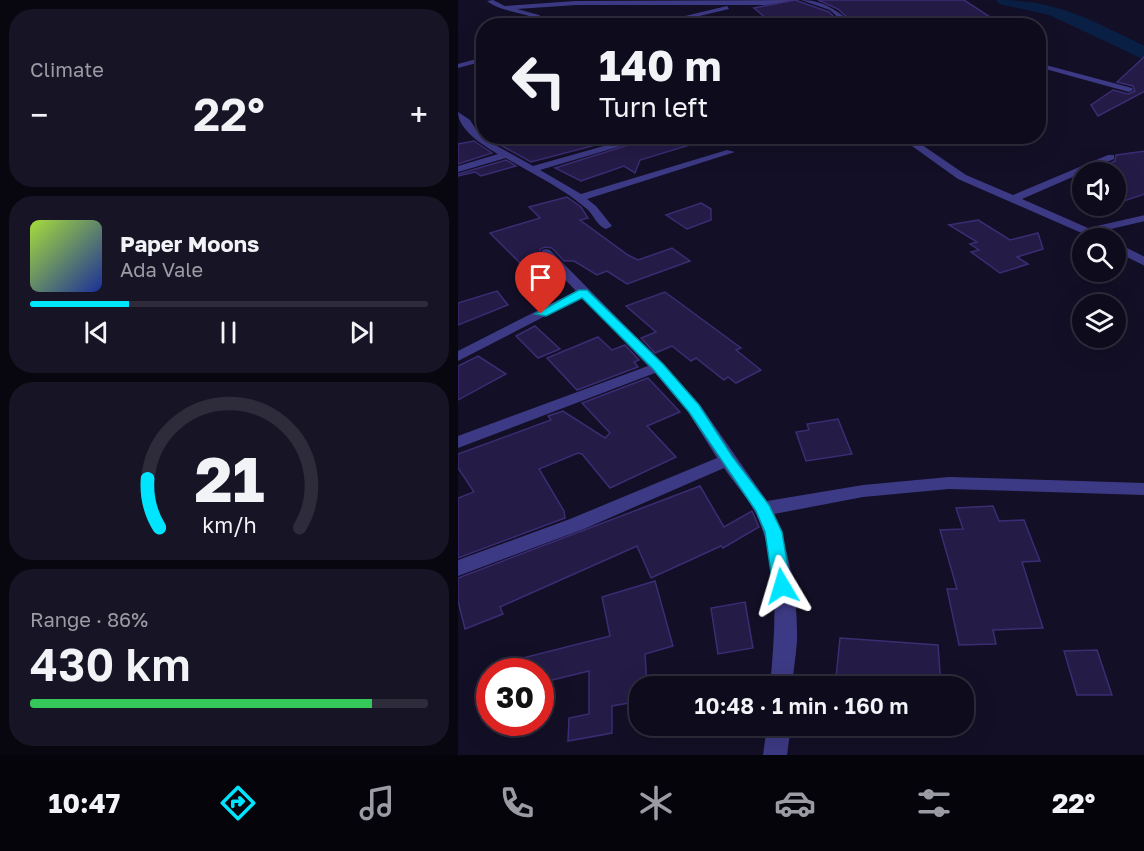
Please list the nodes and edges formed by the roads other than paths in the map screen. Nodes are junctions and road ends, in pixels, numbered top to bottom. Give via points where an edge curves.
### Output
1 (790, 0) edge
2 (804, 0) edge
3 (490, 1) edge
4 (766, 3) junction
5 (503, 8) junction
6 (541, 18) edge
7 (688, 18) edge
8 (842, 18) edge
9 (476, 61) edge
10 (458, 66) edge
11 (1046, 67) edge
12 (1129, 90) dead end
13 (458, 115) edge
14 (476, 136) edge
15 (487, 144) edge
16 (622, 144) edge
17 (914, 144) edge
18 (730, 152) dead end
19 (507, 155) junction
20 (1111, 157) dead end
21 (458, 169) edge
22 (532, 169) junction
23 (580, 198) junction
24 (1013, 200) junction
25 (1145, 218) edge
26 (606, 226) dead end
27 (1081, 228) edge
28 (1101, 228) edge
29 (1126, 252) edge
30 (546, 253) dead end
31 (1145, 262) edge
32 (583, 292) junction
33 (458, 357) edge
34 (658, 366) junction
35 (458, 442) edge
36 (726, 459) junction
37 (1145, 489) edge
38 (763, 509) junction
39 (458, 568) edge
40 (782, 676) edge
41 (778, 736) edge
42 (775, 755) edge

1 - 4 street
2 - 8 street via 832,9
3 - 5 street
4 - 5 street via 576,3
4 - 7 street
5 - 6 street
9 - 10 street
11 - 12 street
13 - 14 street
15 - 19 street
16 - 22 street
17 - 24 street via 962,177
18 - 23 street
19 - 21 street
19 - 22 street
20 - 24 street
22 - 23 street
23 - 26 street
24 - 27 street
25 - 28 street
29 - 31 street
30 - 32 street
32 - 33 street
32 - 34 street
34 - 35 street
34 - 36 street via 694,409
36 - 38 street
36 - 39 street via 577,524
37 - 38 street via 949,483 863,491
38 - 40 street via 773,532 781,574 786,633
41 - 42 street

